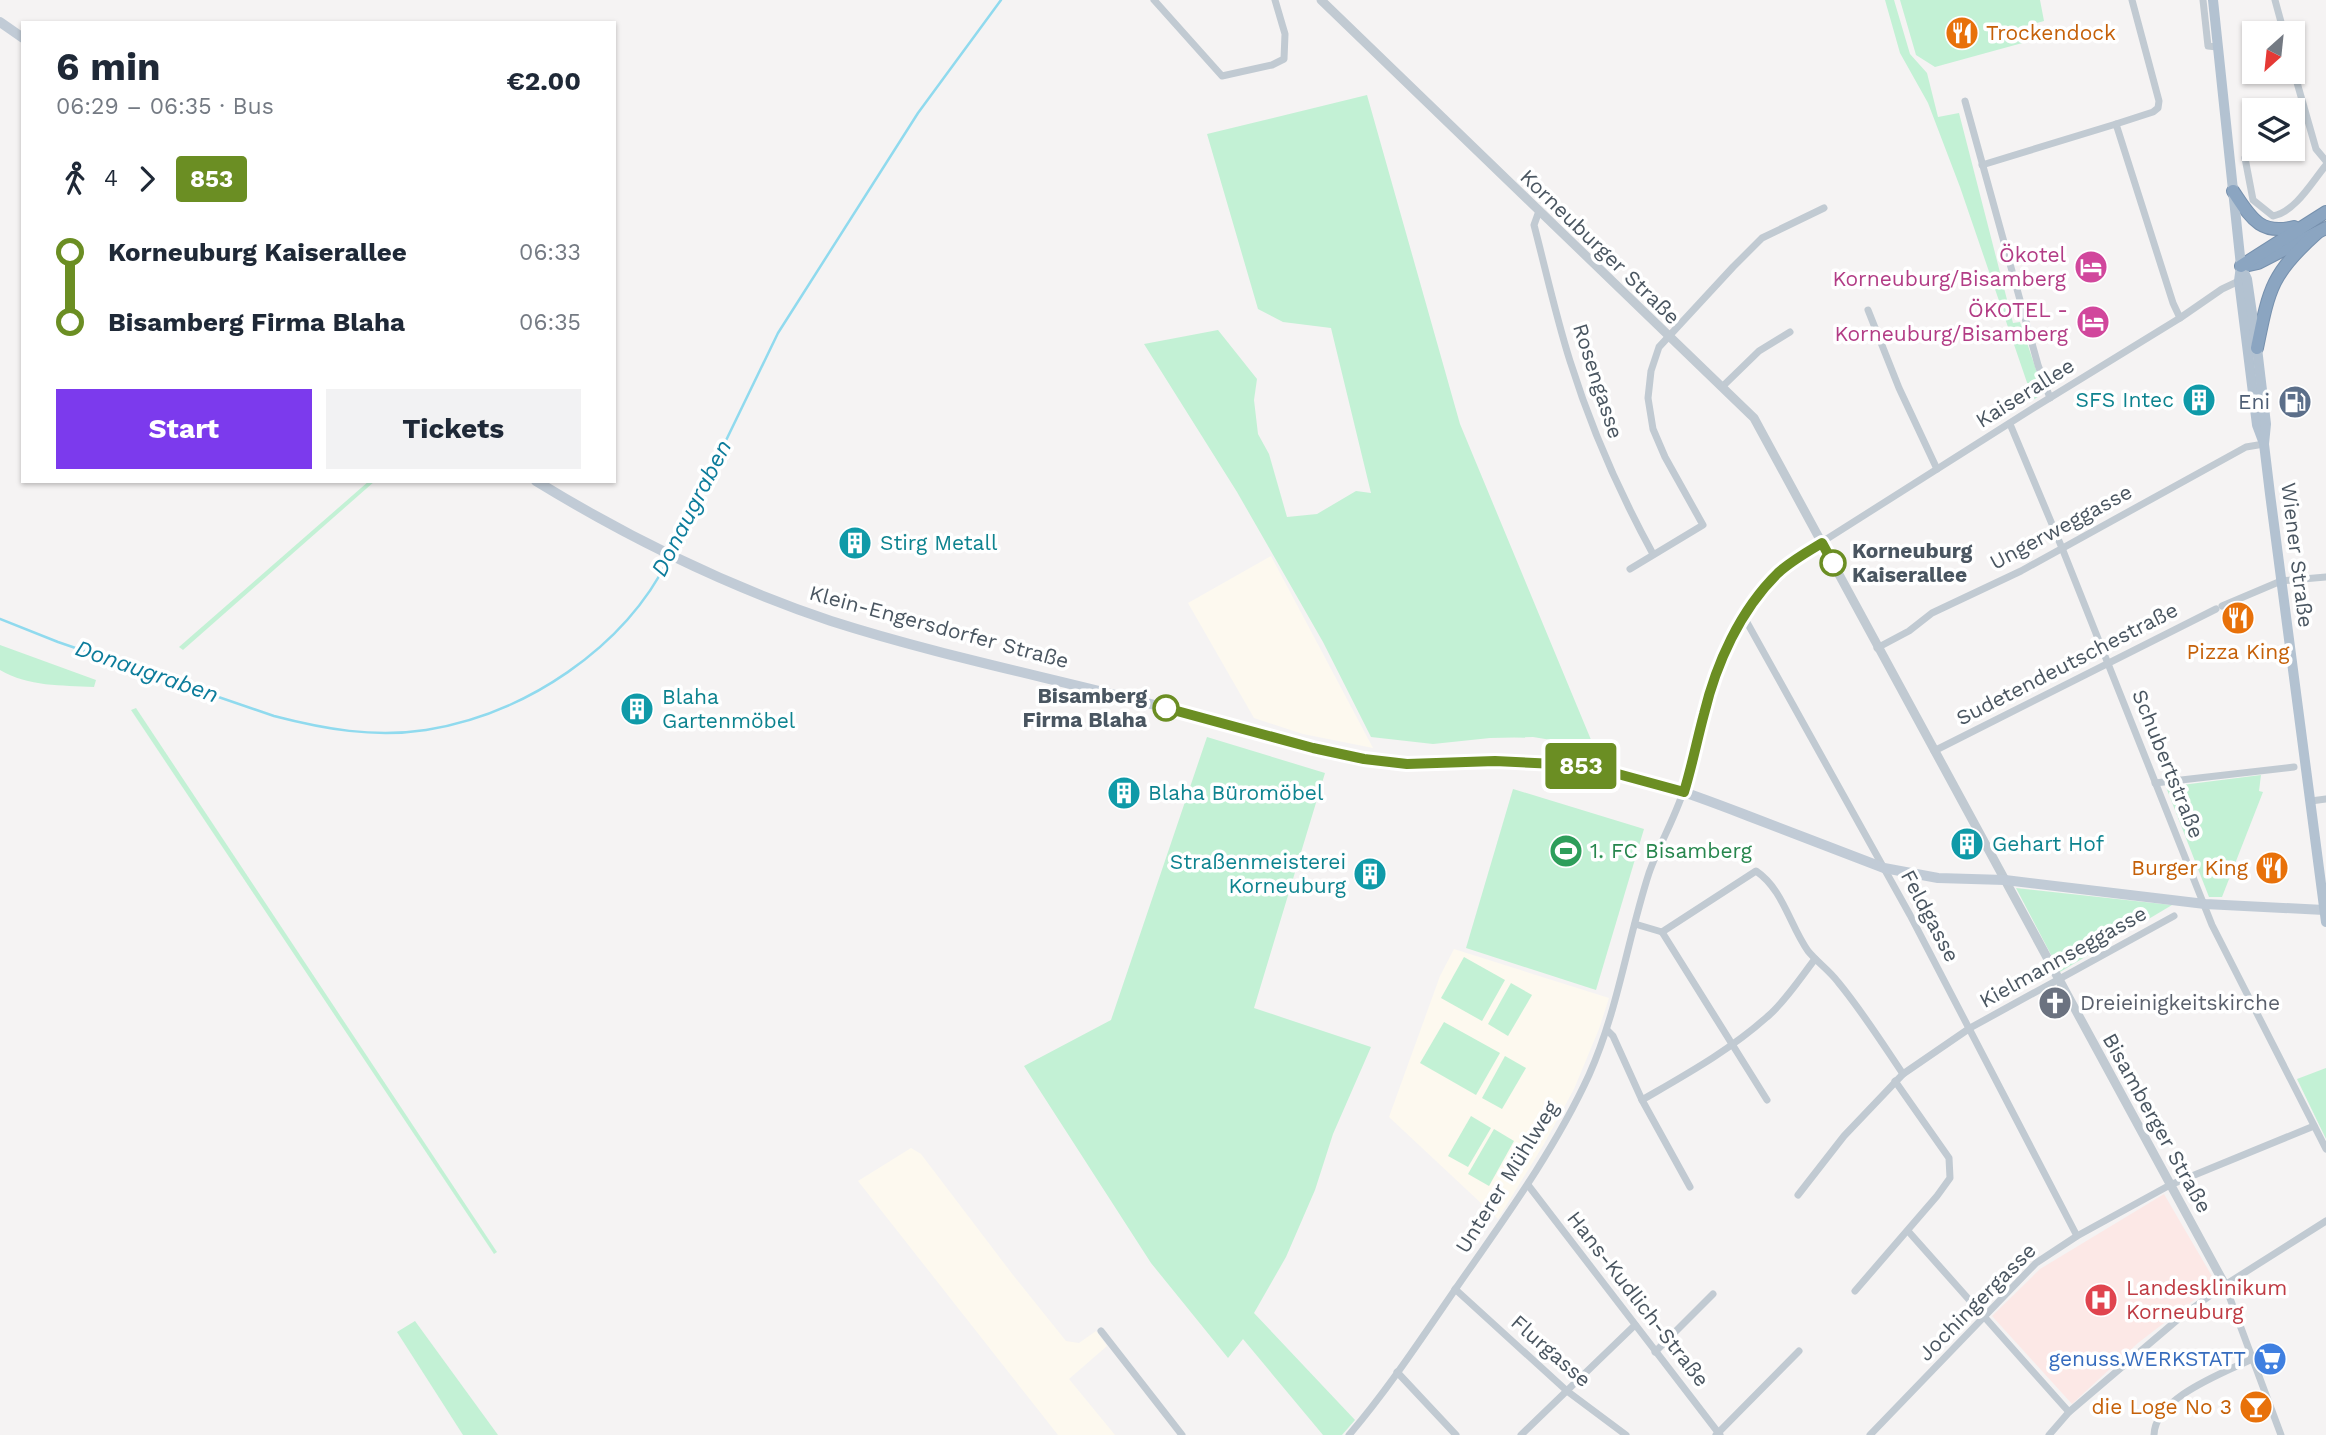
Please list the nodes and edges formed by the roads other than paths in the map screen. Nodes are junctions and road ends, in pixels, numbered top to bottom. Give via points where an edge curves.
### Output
1 (1153, 0) edge
2 (1275, 0) edge
3 (1321, 0) edge
4 (2132, 0) edge
5 (2203, 0) edge
6 (2213, 0) edge
7 (2275, 0) edge
8 (2281, 21) edge
9 (0, 22) edge
10 (21, 37) edge
11 (2217, 47) junction
12 (2297, 84) edge
13 (1965, 101) dead end
14 (2116, 124) junction
15 (2246, 161) edge
16 (2326, 163) edge
17 (1982, 165) junction
18 (2233, 191) junction
19 (1824, 208) dead end
20 (1539, 211) junction
21 (2326, 212) edge
22 (2302, 226) junction
23 (2322, 230) edge
24 (2241, 266) junction
25 (2235, 283) junction
26 (1868, 310) dead end
27 (2180, 318) junction
28 (1790, 332) dead end
29 (1669, 338) junction
30 (2258, 348) junction
31 (1722, 387) junction
32 (2050, 398) junction
33 (2010, 424) junction
34 (2264, 444) junction
35 (1937, 468) junction
36 (540, 483) edge
37 (1822, 543) junction
38 (2062, 548) junction
39 (1653, 554) junction
40 (1630, 569) dead end
41 (2326, 577) edge
42 (2281, 581) junction
43 (1744, 617) junction
44 (1877, 648) junction
45 (2108, 663) junction
46 (1934, 751) junction
47 (2294, 767) dead end
48 (2155, 783) junction
49 (1684, 792) junction
50 (2326, 799) edge
51 (2311, 801) junction
52 (1884, 868) junction
53 (2005, 880) junction
54 (2205, 904) junction
55 (2325, 914) edge
56 (2174, 916) dead end
57 (1635, 924) junction
58 (1662, 932) junction
59 (1815, 959) junction
60 (2059, 978) junction
61 (1970, 1028) junction
62 (1607, 1030) junction
63 (1733, 1045) junction
64 (1903, 1074) junction
65 (1895, 1081) junction
66 (1642, 1100) junction
67 (1767, 1100) dead end
68 (2314, 1126) junction
69 (2326, 1149) edge
70 (1528, 1185) junction
71 (2170, 1185) junction
72 (1690, 1187) dead end
73 (1798, 1195) dead end
74 (2326, 1221) edge
75 (1908, 1231) junction
76 (2077, 1236) junction
77 (2225, 1285) junction
78 (1455, 1289) junction
79 (1855, 1291) dead end
80 (1713, 1294) dead end
81 (1983, 1317) junction
82 (1635, 1325) junction
83 (1101, 1331) dead end
84 (1799, 1351) dead end
85 (1656, 1352) junction
86 (2253, 1358) junction
87 (1397, 1372) junction
88 (1567, 1391) junction
89 (2069, 1412) junction
90 (1875, 1433) edge
91 (1718, 1434) edge
92 (2280, 1434) edge
93 (1182, 1435) edge
94 (1349, 1435) edge
95 (1456, 1435) edge
96 (1521, 1435) edge
97 (1626, 1435) edge
98 (2049, 1435) edge
99 (2154, 1435) edge

1 - 2 street via 1222,76 1284,59 1285,34
3 - 20 street, Korneuburger Straße
4 - 14 street via 2159,101 2153,112
5 - 11 street via 2208,46
6 - 11 main road, Wiener Straße
7 - 8 street
9 - 10 main road
11 - 18 main road, Wiener Straße
12 - 16 street via 2316,149
13 - 17 street
14 - 17 street
14 - 27 street
15 - 16 street via 2253,200 2273,216 2293,204
17 - 32 street
18 - 22 highway via 2260,225 2274,230
18 - 24 main road, Wiener Straße
19 - 29 street via 1762,238
20 - 29 street, Korneuburger Straße
20 - 39 street, Rosengasse via 1534,225 1570,360 1616,482
21 - 22 highway
22 - 24 highway
23 - 24 highway via 2258,263
23 - 30 highway via 2296,251 2278,274
24 - 25 main road, Wiener Straße
24 - 30 main road, Wiener Straße
25 - 27 street, Kaiserallee
25 - 34 main road, Wiener Straße via 2257,425
26 - 35 street
27 - 32 street, Kaiserallee
28 - 31 street via 1759,351
29 - 31 street, Korneuburger Straße
29 - 39 street, Rosengasse via 1659,347 1651,371 1648,398 1653,429 1703,525
30 - 34 main road, Wiener Straße
31 - 37 street, Korneuburger Straße via 1754,418
32 - 33 street, Kaiserallee
33 - 35 street, Kaiserallee
33 - 38 street, Schubertstraße
34 - 38 street, Ungerweggasse via 2246,447
34 - 42 main road, Wiener Straße
35 - 37 street, Kaiserallee
36 - 49 main road, Klein-Engersdorfer Straße via 685,563 871,633 1344,756 1407,764 1556,764 1607,771
37 - 43 street, Kaiserallee via 1777,574
37 - 44 street, Bisamberger Straße
38 - 44 street, Ungerweggasse via 1932,613
38 - 45 street, Schubertstraße
39 - 40 street, Rosengasse
41 - 42 street, Sudetendeutschestraße
42 - 45 street, Sudetendeutschestraße
42 - 51 main road, Wiener Straße
43 - 49 street, Kaiserallee via 1721,658
43 - 52 street, Feldgasse
44 - 46 street, Bisamberger Straße
45 - 46 street, Sudetendeutschestraße
45 - 48 street, Schubertstraße
46 - 53 street, Bisamberger Straße
47 - 48 street
48 - 54 street, Schubertstraße
49 - 52 main road, Klein-Engersdorfer Straße
49 - 57 street, Unterer Mühlweg via 1650,871
50 - 51 street
51 - 55 main road, Wiener Straße
52 - 53 main road, Klein-Engersdorfer Straße via 1938,878
52 - 61 street, Feldgasse
53 - 54 main road, Klein-Engersdorfer Straße
53 - 60 street, Bisamberger Straße
54 - 55 main road, Klein-Engersdorfer Straße
54 - 68 street, Schubertstraße
56 - 60 street, Kielmannseggasse
57 - 58 street
57 - 62 street, Unterer Mühlweg
58 - 59 street via 1756,870 1791,916 1797,934
58 - 63 street
59 - 63 street via 1770,1016
59 - 64 street via 1839,982
60 - 61 street, Kielmannseggasse
60 - 71 street, Bisamberger Straße
61 - 64 street, Kielmannseggasse
61 - 76 street, Feldgasse
62 - 66 street
62 - 70 street, Unterer Mühlweg via 1572,1109
63 - 66 street
63 - 67 street
64 - 65 street, Kielmannseggasse
65 - 73 street, Kielmannseggasse
65 - 75 street via 1949,1158 1951,1168 1950,1178
66 - 72 street
68 - 69 street, Schubertstraße
68 - 71 street, Jochingergasse
70 - 78 street, Unterer Mühlweg
70 - 82 street, Hans-Kudlich-Straße
71 - 76 street, Jochingergasse
71 - 77 street, Bisamberger Straße
74 - 77 street
75 - 79 street
75 - 81 street
76 - 81 street, Jochingergasse via 2036,1262
77 - 86 street, Bisamberger Straße
77 - 89 street
78 - 87 street, Unterer Mühlweg
78 - 88 street, Flurgasse
80 - 85 street
81 - 89 street
81 - 90 street, Jochingergasse
82 - 85 street, Hans-Kudlich-Straße
82 - 88 street
83 - 93 street
84 - 91 street
85 - 91 street, Hans-Kudlich-Straße
86 - 92 street, Bisamberger Straße
86 - 99 street via 2183,1394 2165,1409 2154,1426
87 - 94 street, Unterer Mühlweg
87 - 95 street
88 - 96 street
88 - 97 street, Flurgasse
89 - 98 street

